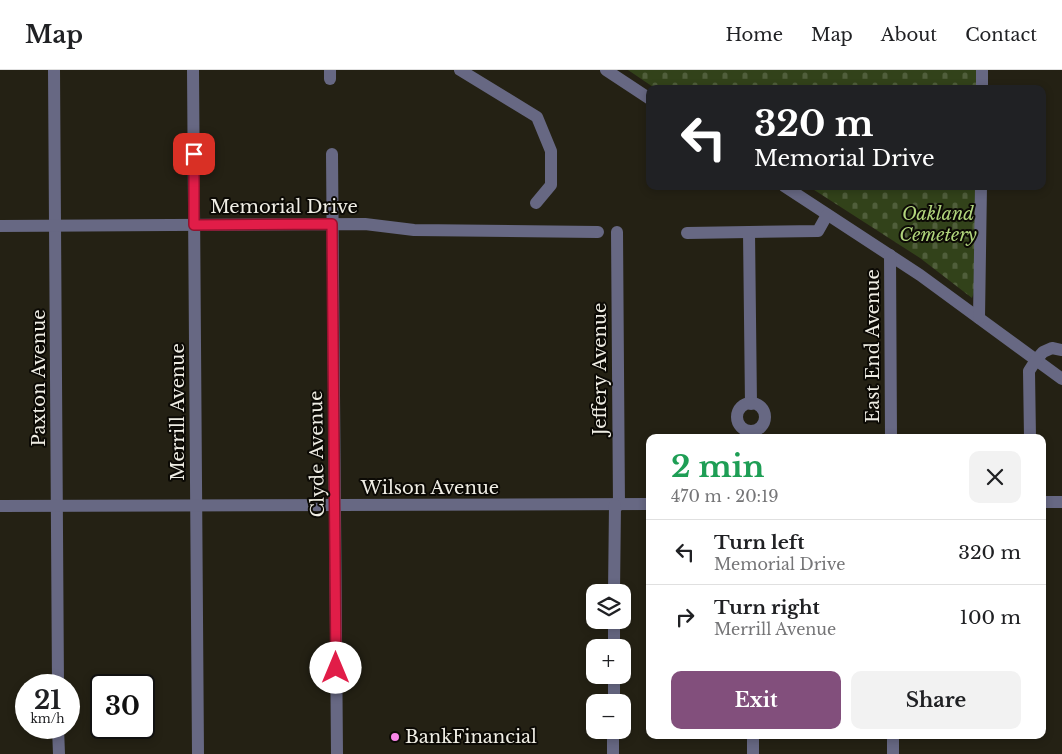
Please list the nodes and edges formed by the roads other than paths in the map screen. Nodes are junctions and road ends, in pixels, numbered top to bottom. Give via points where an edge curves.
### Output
1 (54, 70) edge
2 (193, 70) edge
3 (460, 70) edge
4 (606, 70) edge
5 (982, 70) edge
6 (982, 85) edge
7 (646, 96) edge
8 (332, 154) dead end
9 (790, 190) edge
10 (981, 190) edge
11 (536, 203) dead end
12 (827, 215) junction
13 (332, 224) junction
14 (194, 225) junction
15 (0, 226) edge
16 (55, 226) junction
17 (598, 232) dead end
18 (617, 232) dead end
19 (749, 232) junction
20 (687, 233) dead end
21 (890, 255) junction
22 (979, 318) junction
23 (1062, 350) edge
24 (1036, 360) junction
25 (1062, 379) edge
26 (751, 404) dead end
27 (891, 434) edge
28 (1030, 434) edge
29 (1046, 502) edge
30 (1062, 502) edge
31 (617, 504) junction
32 (646, 504) edge
33 (336, 505) junction
34 (0, 506) edge
35 (57, 506) junction
36 (196, 506) junction
37 (614, 584) edge
38 (58, 674) edge
39 (58, 739) edge
40 (613, 739) edge
41 (753, 739) edge
42 (893, 739) edge
43 (58, 754) edge
44 (198, 754) edge
45 (336, 754) edge
46 (613, 754) edge
47 (753, 754) edge
48 (893, 754) edge

1 - 16 street, Paxton Avenue
2 - 14 street, Merrill Avenue
3 - 11 street via 537,117 551,150 551,185
4 - 7 street
5 - 6 street
8 - 13 street, Clyde Avenue
9 - 12 street
10 - 22 street
12 - 19 street via 818,231
12 - 21 street
13 - 14 street, Memorial Drive
13 - 17 street, Memorial Drive via 414,230
13 - 33 street, Clyde Avenue
14 - 16 street, Memorial Drive
14 - 36 street, Merrill Avenue
15 - 16 street, Memorial Drive
16 - 35 street, Paxton Avenue
18 - 31 street, Jeffery Avenue
19 - 20 street
19 - 26 street
21 - 22 street
21 - 27 street, East End Avenue
22 - 24 street
23 - 24 street via 1052,348
24 - 25 street
24 - 28 street via 1029,371
29 - 30 street
31 - 32 street, Wilson Avenue
31 - 33 street, Wilson Avenue
31 - 37 street, Jeffery Avenue
33 - 36 street, Wilson Avenue
33 - 45 street, Clyde Avenue
34 - 35 street, Wilson Avenue
35 - 36 street, Wilson Avenue
35 - 38 street, Paxton Avenue
36 - 44 street, Merrill Avenue
39 - 43 street
40 - 46 street
41 - 47 street
42 - 48 street

